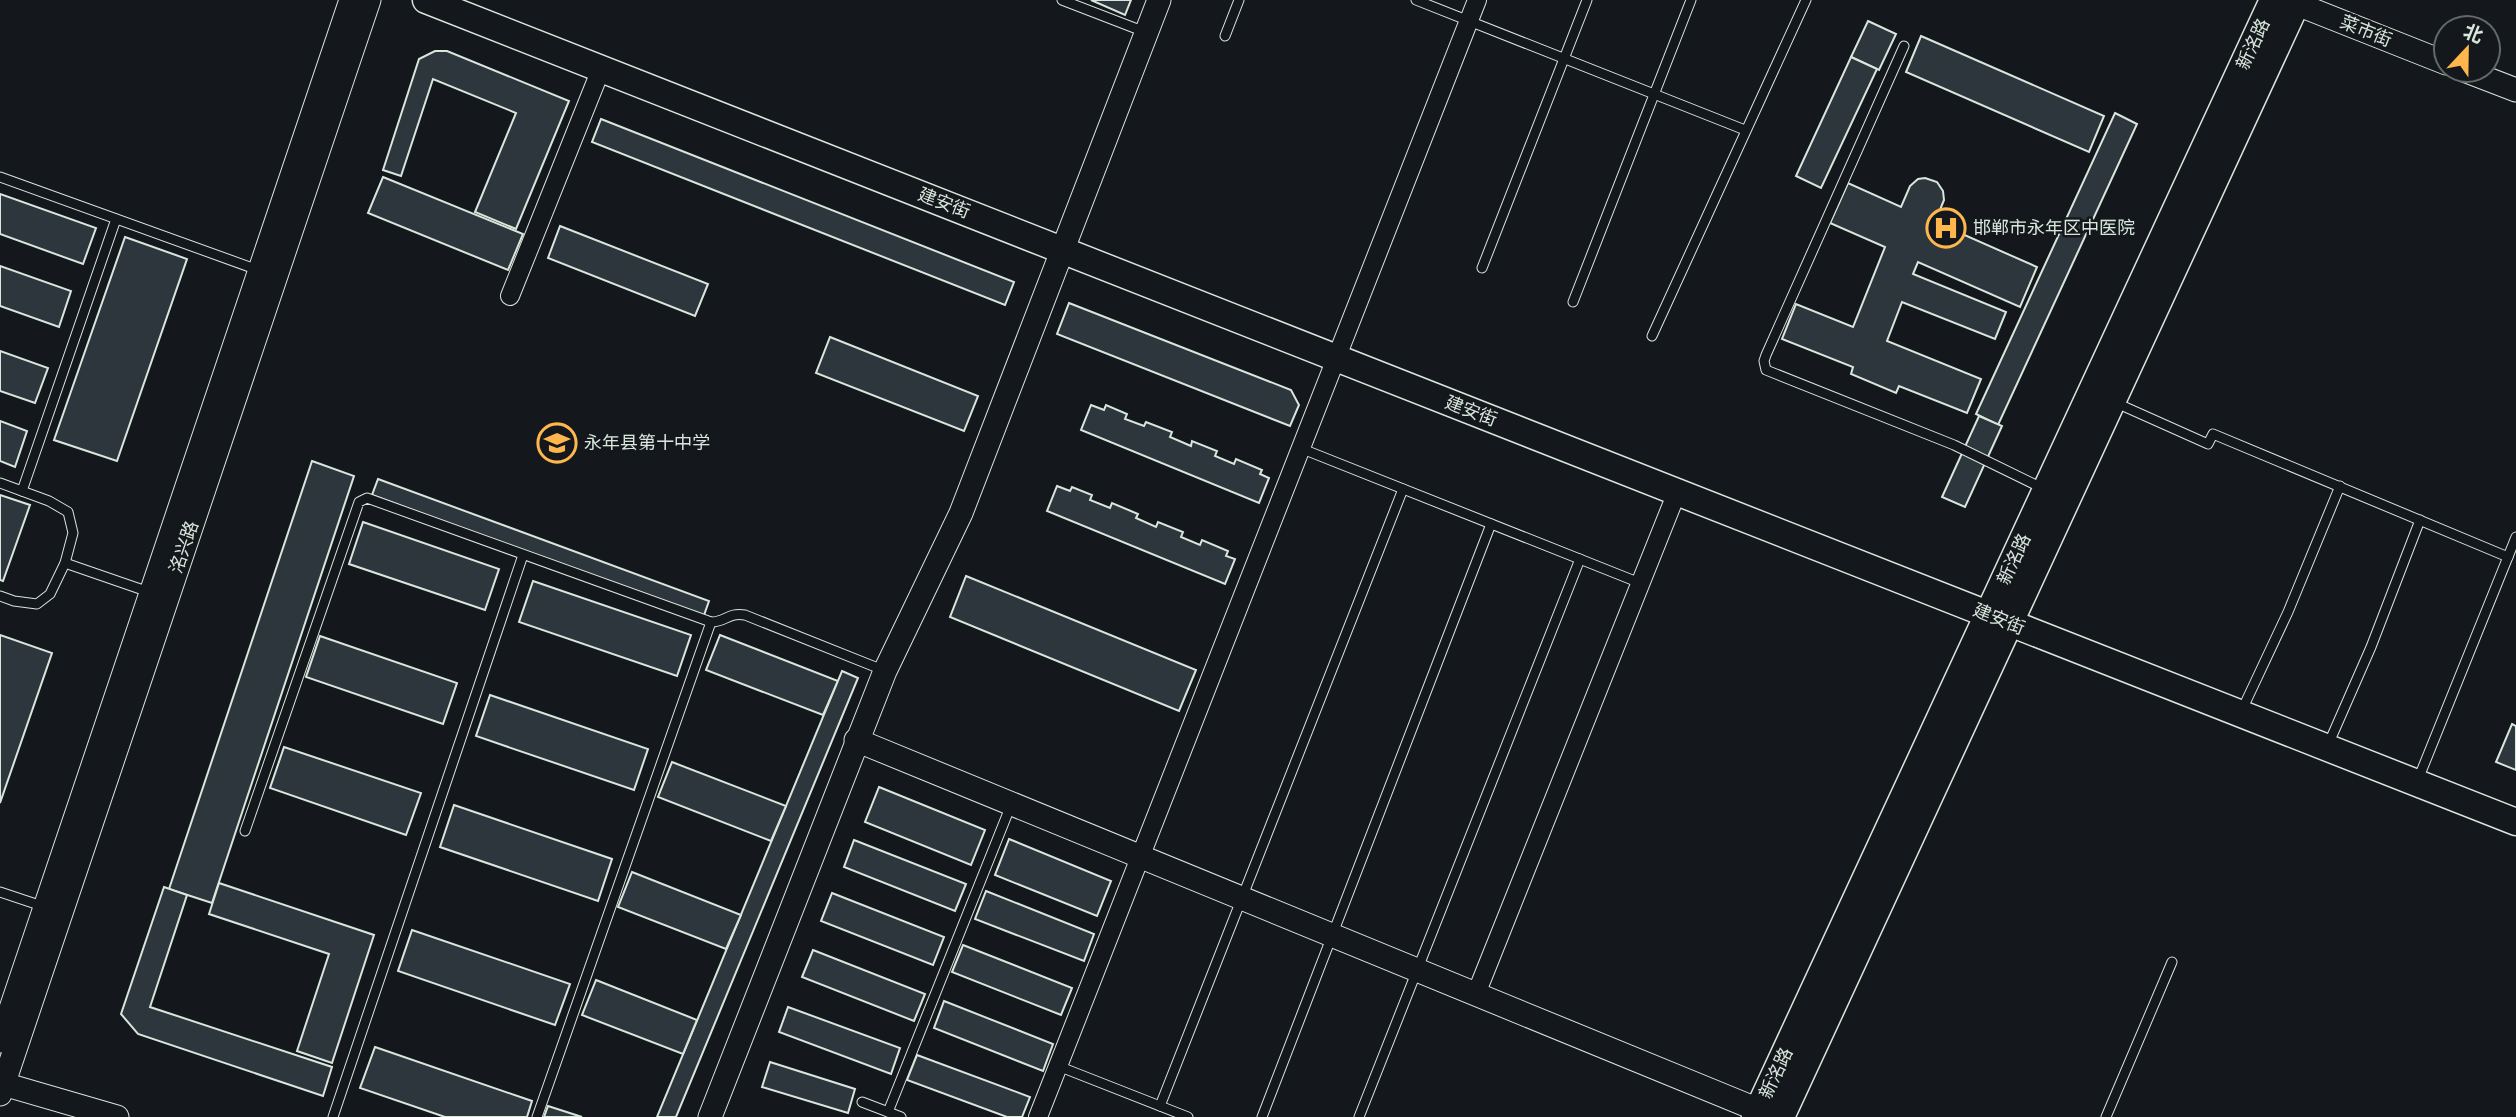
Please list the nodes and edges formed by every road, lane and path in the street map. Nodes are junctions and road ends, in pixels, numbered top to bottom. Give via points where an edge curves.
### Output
1 (351, 0) edge
2 (369, 0) edge
3 (426, 0) edge
4 (1062, 0) edge
5 (1159, 0) edge
6 (1239, 0) edge
7 (1416, 0) edge
8 (1477, 0) edge
9 (1587, 0) edge
10 (1691, 0) edge
11 (1806, 0) edge
12 (2288, 1) edge
13 (1469, 21) junction
14 (1146, 33) junction
15 (1225, 36) dead end
16 (1904, 46) dead end
17 (2432, 58) edge
18 (1564, 59) junction
19 (601, 69) junction
20 (1654, 94) junction
21 (1745, 130) junction
22 (0, 177) edge
23 (116, 219) junction
24 (1063, 250) junction
25 (1482, 268) dead end
26 (260, 270) junction
27 (510, 296) dead end
28 (1573, 302) dead end
29 (1652, 336) dead end
30 (1336, 358) junction
31 (2113, 401) junction
32 (1300, 449) junction
33 (0, 484) edge
34 (2340, 486) junction
35 (1403, 489) junction
36 (2046, 490) junction
37 (22, 491) junction
38 (1677, 492) junction
39 (2420, 520) junction
40 (1491, 524) junction
41 (2516, 537) edge
42 (523, 555) junction
43 (2508, 557) junction
44 (1580, 559) junction
45 (65, 563) junction
46 (1640, 583) junction
47 (151, 593) junction
48 (0, 596) edge
49 (1999, 619) junction
50 (711, 622) junction
51 (885, 671) junction
52 (2240, 714) junction
53 (856, 740) junction
54 (2327, 748) junction
55 (2417, 783) junction
56 (1012, 804) junction
57 (2516, 822) edge
58 (245, 831) dead end
59 (1140, 856) junction
60 (0, 892) edge
61 (1242, 898) junction
62 (45, 907) junction
63 (1331, 935) junction
64 (2172, 962) dead end
65 (1418, 970) junction
66 (1476, 994) junction
67 (0, 1041) edge
68 (1058, 1066) junction
69 (1, 1087) edge
70 (862, 1102) dead end
71 (1160, 1106) junction
72 (888, 1112) junction
73 (1768, 1115) edge
74 (117, 1117) edge
75 (333, 1117) edge
76 (537, 1117) edge
77 (710, 1117) edge
78 (901, 1117) edge
79 (1038, 1117) edge
80 (1188, 1117) edge
81 (1262, 1117) edge
82 (1359, 1117) edge
83 (2106, 1117) edge

1 - 26 street, 洺兴路
2 - 69 street, 洺兴路
3 - 19 main road, 建安街
4 - 14 lane
5 - 14 street
6 - 15 lane
7 - 13 lane
8 - 13 street
9 - 18 lane
10 - 20 lane
11 - 21 lane
12 - 17 street, 菜市街
12 - 31 main road, 新洺路
12 - 36 main road, 新洺路
13 - 18 lane
13 - 30 street
14 - 24 street
16 - 36 lane via 1766,355 1766,370 1954,445
18 - 20 lane
18 - 25 lane
19 - 24 main road, 建安街
19 - 27 street
20 - 21 lane
20 - 28 lane
21 - 29 lane
22 - 23 lane
23 - 26 lane
23 - 37 lane
24 - 30 main road, 建安街
24 - 51 street via 961,513
26 - 47 street, 洺兴路
30 - 32 street
30 - 38 main road, 建安街
31 - 34 lane via 2208,444 2213,434
31 - 49 main road, 新洺路
32 - 35 lane
32 - 59 street
33 - 37 lane
34 - 39 lane
34 - 52 lane
35 - 40 lane
35 - 61 lane
36 - 49 main road, 新洺路
37 - 45 lane via 68,512 72,534
38 - 46 street
38 - 49 main road, 建安街
39 - 43 lane
39 - 54 lane
40 - 44 lane
40 - 63 lane
41 - 43 lane
42 - 50 lane
42 - 58 lane via 368,498 359,502
42 - 75 lane
43 - 55 lane
44 - 46 lane
44 - 65 lane
45 - 47 lane
45 - 48 lane via 50,593 37,604
46 - 66 street
47 - 62 street, 洺兴路
49 - 52 main road, 建安街
49 - 73 main road, 新洺路
50 - 51 lane via 735,613 745,615
50 - 76 lane
51 - 53 street
52 - 54 main road, 建安街
53 - 56 street
53 - 77 street
54 - 55 main road, 建安街
55 - 57 main road, 建安街
56 - 59 street
56 - 72 lane
59 - 61 street
59 - 68 street
60 - 62 lane
61 - 63 street
61 - 71 lane
62 - 67 street, 洺兴路
63 - 65 street
63 - 81 lane
64 - 83 lane
65 - 66 street
65 - 82 lane
66 - 73 street
68 - 71 lane
68 - 79 street
69 - 74 street
70 - 72 lane
71 - 80 lane
72 - 78 lane

